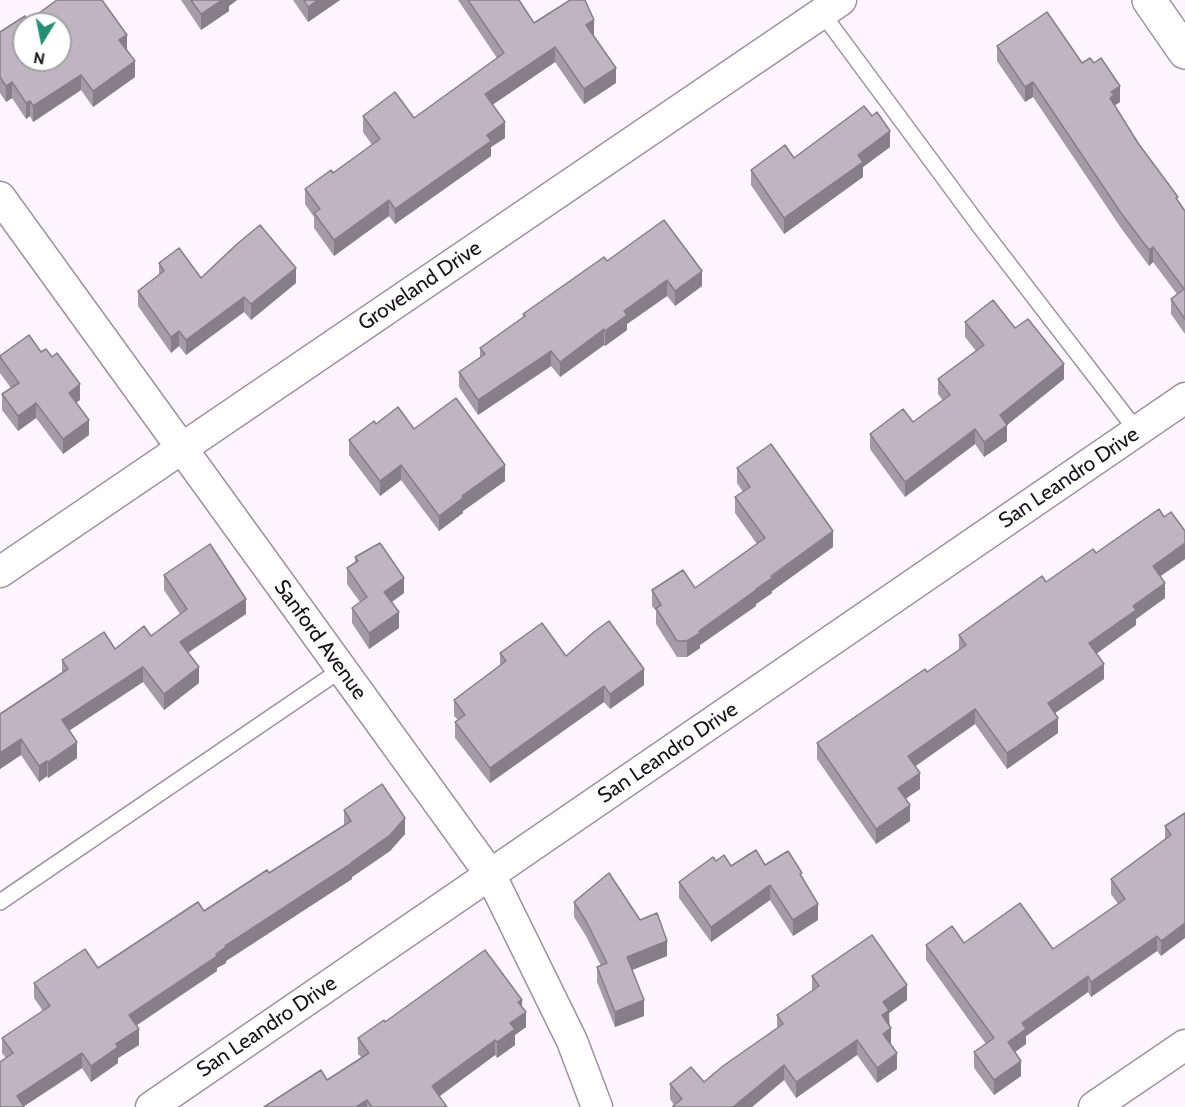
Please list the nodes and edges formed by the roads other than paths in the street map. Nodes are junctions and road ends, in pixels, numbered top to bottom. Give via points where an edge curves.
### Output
1 (1149, 0) edge
2 (832, 7) edge
3 (1185, 52) edge
4 (0, 197) edge
5 (1185, 398) edge
6 (1137, 431) junction
7 (181, 448) junction
8 (0, 572) edge
9 (342, 669) junction
10 (490, 874) junction
11 (0, 902) edge
12 (1185, 1045) edge
13 (151, 1107) edge
14 (597, 1107) edge
15 (1094, 1107) edge

1 - 3 street
2 - 6 lane via 974,219
2 - 7 street, Groveland Drive
4 - 7 street, Sanford Avenue
5 - 6 street, San Leandro Drive
6 - 10 street, San Leandro Drive
7 - 8 street, Groveland Drive
7 - 9 street, Sanford Avenue
9 - 10 street, Sanford Avenue
9 - 11 lane
10 - 13 street, San Leandro Drive
10 - 14 street, Sanford Avenue via 572,1041
12 - 15 street

